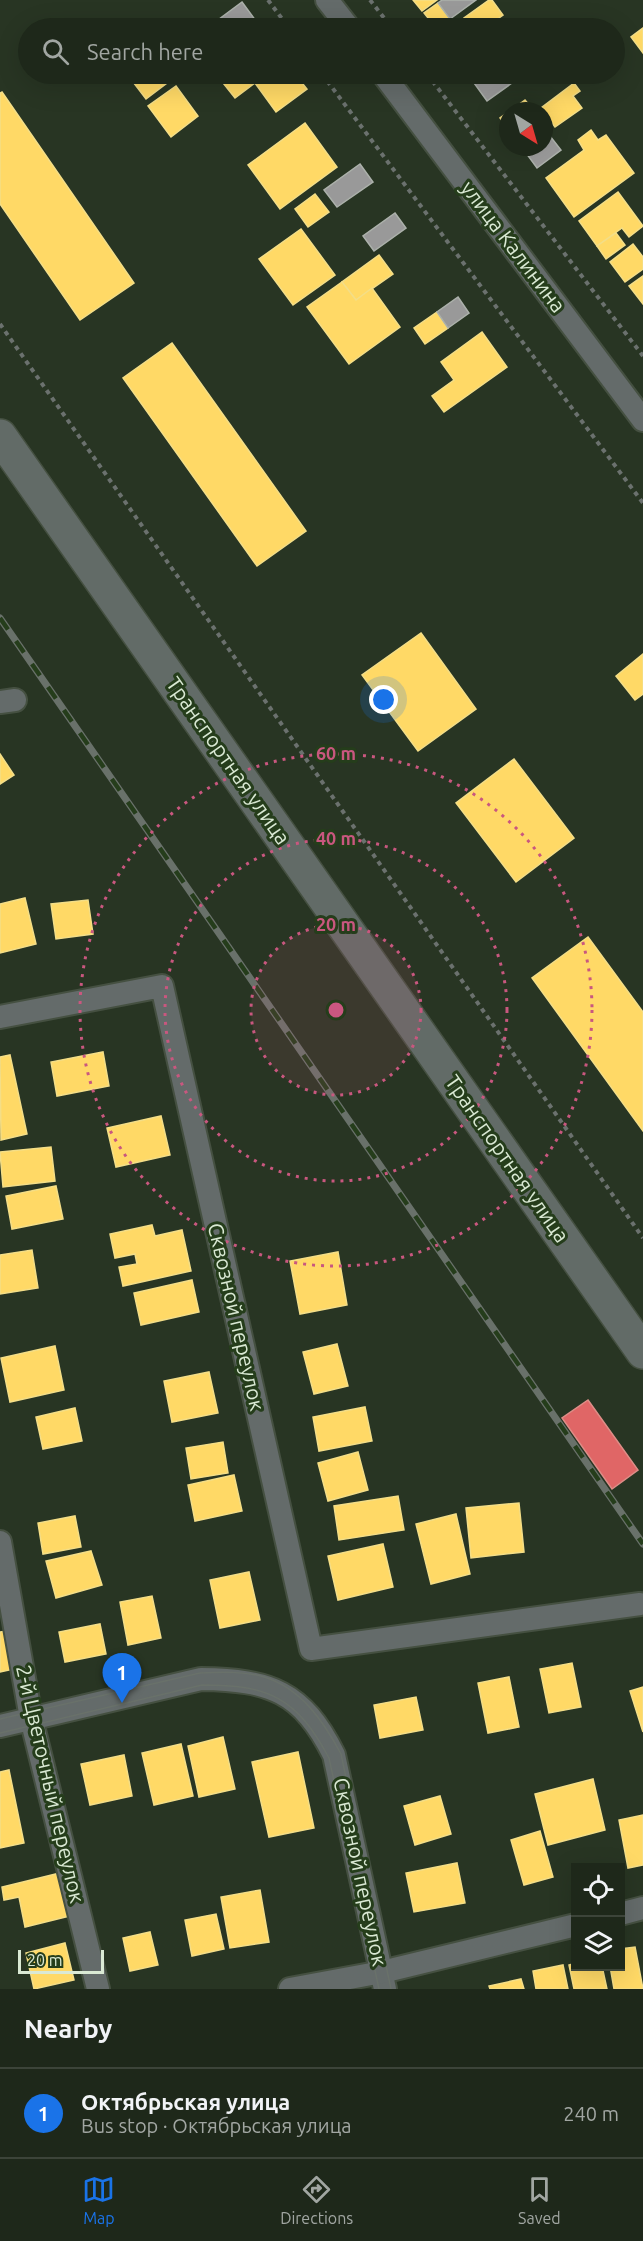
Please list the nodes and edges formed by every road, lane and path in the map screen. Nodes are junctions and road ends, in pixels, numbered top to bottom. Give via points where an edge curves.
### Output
1 (268, 0) edge
2 (327, 0) edge
3 (370, 0) edge
4 (282, 18) edge
5 (341, 18) edge
6 (384, 18) edge
7 (329, 84) edge
8 (391, 84) edge
9 (435, 84) edge
10 (0, 324) edge
11 (643, 356) edge
12 (643, 420) edge
13 (0, 436) edge
14 (643, 503) edge
15 (0, 1017) edge
16 (643, 1238) edge
17 (643, 1352) edge
18 (0, 1542) edge
19 (640, 1604) dead end
20 (32, 1718) junction
21 (0, 1726) edge
22 (643, 1908) edge
23 (625, 1913) edge
24 (571, 1925) edge
25 (384, 1980) edge
26 (98, 1989) edge
27 (290, 1989) edge

1 - 4 path
2 - 5 street
3 - 6 path
7 - 14 path
8 - 12 street, улица Калинина
9 - 11 path
10 - 16 path
13 - 17 main road, Транспортная улица
15 - 19 street, Сквозной переулок via 162,986 311,1649
18 - 20 street, 2-й Цветочный переулок
20 - 21 street, Сквозной переулок
20 - 25 street, Сквозной переулок via 201,1679 264,1684 290,1698 322,1731 334,1755
20 - 26 street, 2-й Цветочный переулок
22 - 23 street
24 - 25 street
25 - 27 street

